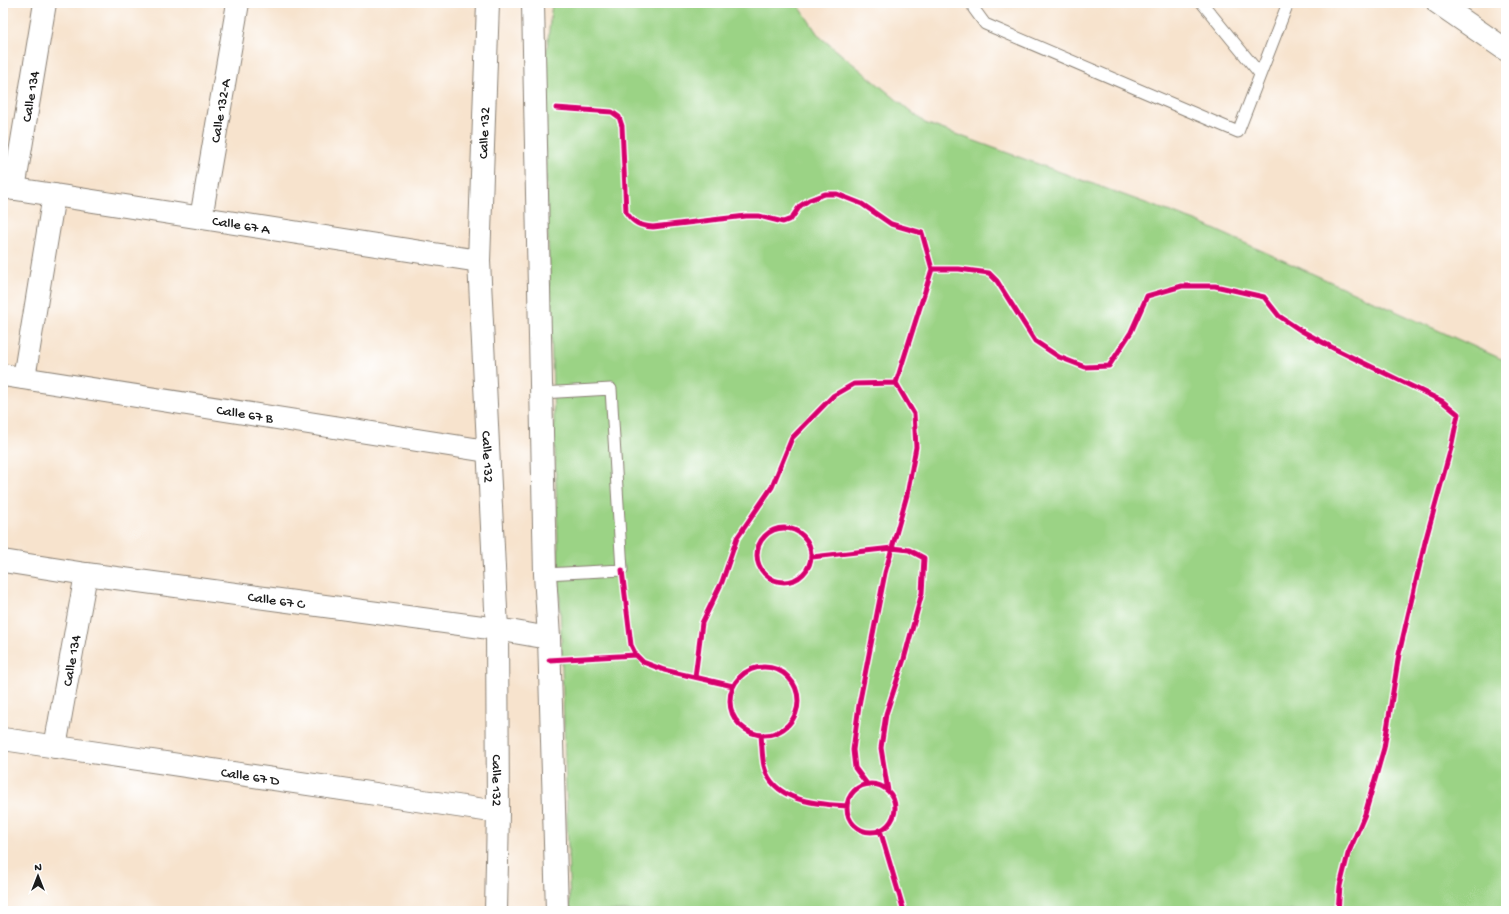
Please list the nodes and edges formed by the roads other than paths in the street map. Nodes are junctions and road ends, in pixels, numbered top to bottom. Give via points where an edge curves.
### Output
1 (44, 3) edge
2 (238, 3) edge
3 (488, 3) edge
4 (533, 3) edge
5 (974, 3) edge
6 (1202, 3) edge
7 (1288, 3) edge
8 (1438, 3) edge
9 (1506, 50) edge
10 (1260, 74) junction
11 (9, 188) edge
12 (54, 195) junction
13 (201, 218) junction
14 (479, 261) junction
15 (13, 376) edge
16 (541, 393) junction
17 (487, 451) junction
18 (3, 561) edge
19 (86, 574) junction
20 (545, 574) junction
21 (497, 629) junction
22 (549, 638) junction
23 (3, 740) edge
24 (55, 747) junction
25 (498, 812) junction
26 (496, 911) edge
27 (557, 911) edge

1 - 11 street, Calle 134
2 - 13 street, Calle 132-A
3 - 14 street, Calle 132
4 - 16 street
5 - 10 lane via 974,9 985,24 1238,132
6 - 10 lane
7 - 10 lane
8 - 9 street
11 - 12 street, Calle 67 A
12 - 13 street, Calle 67 A
12 - 15 street
13 - 14 street, Calle 67 A
14 - 17 street, Calle 132
15 - 17 street, Calle 67 B
16 - 20 street
16 - 20 lane via 611,389 622,570
17 - 21 street, Calle 132
18 - 19 street, Calle 67 C
19 - 21 street, Calle 67 C
19 - 24 street, Calle 134
20 - 22 street
21 - 22 street, Calle 67 C
21 - 25 street, Calle 132
22 - 27 street
23 - 24 street, Calle 67 D
24 - 25 street, Calle 67 D
25 - 26 street, Calle 132

